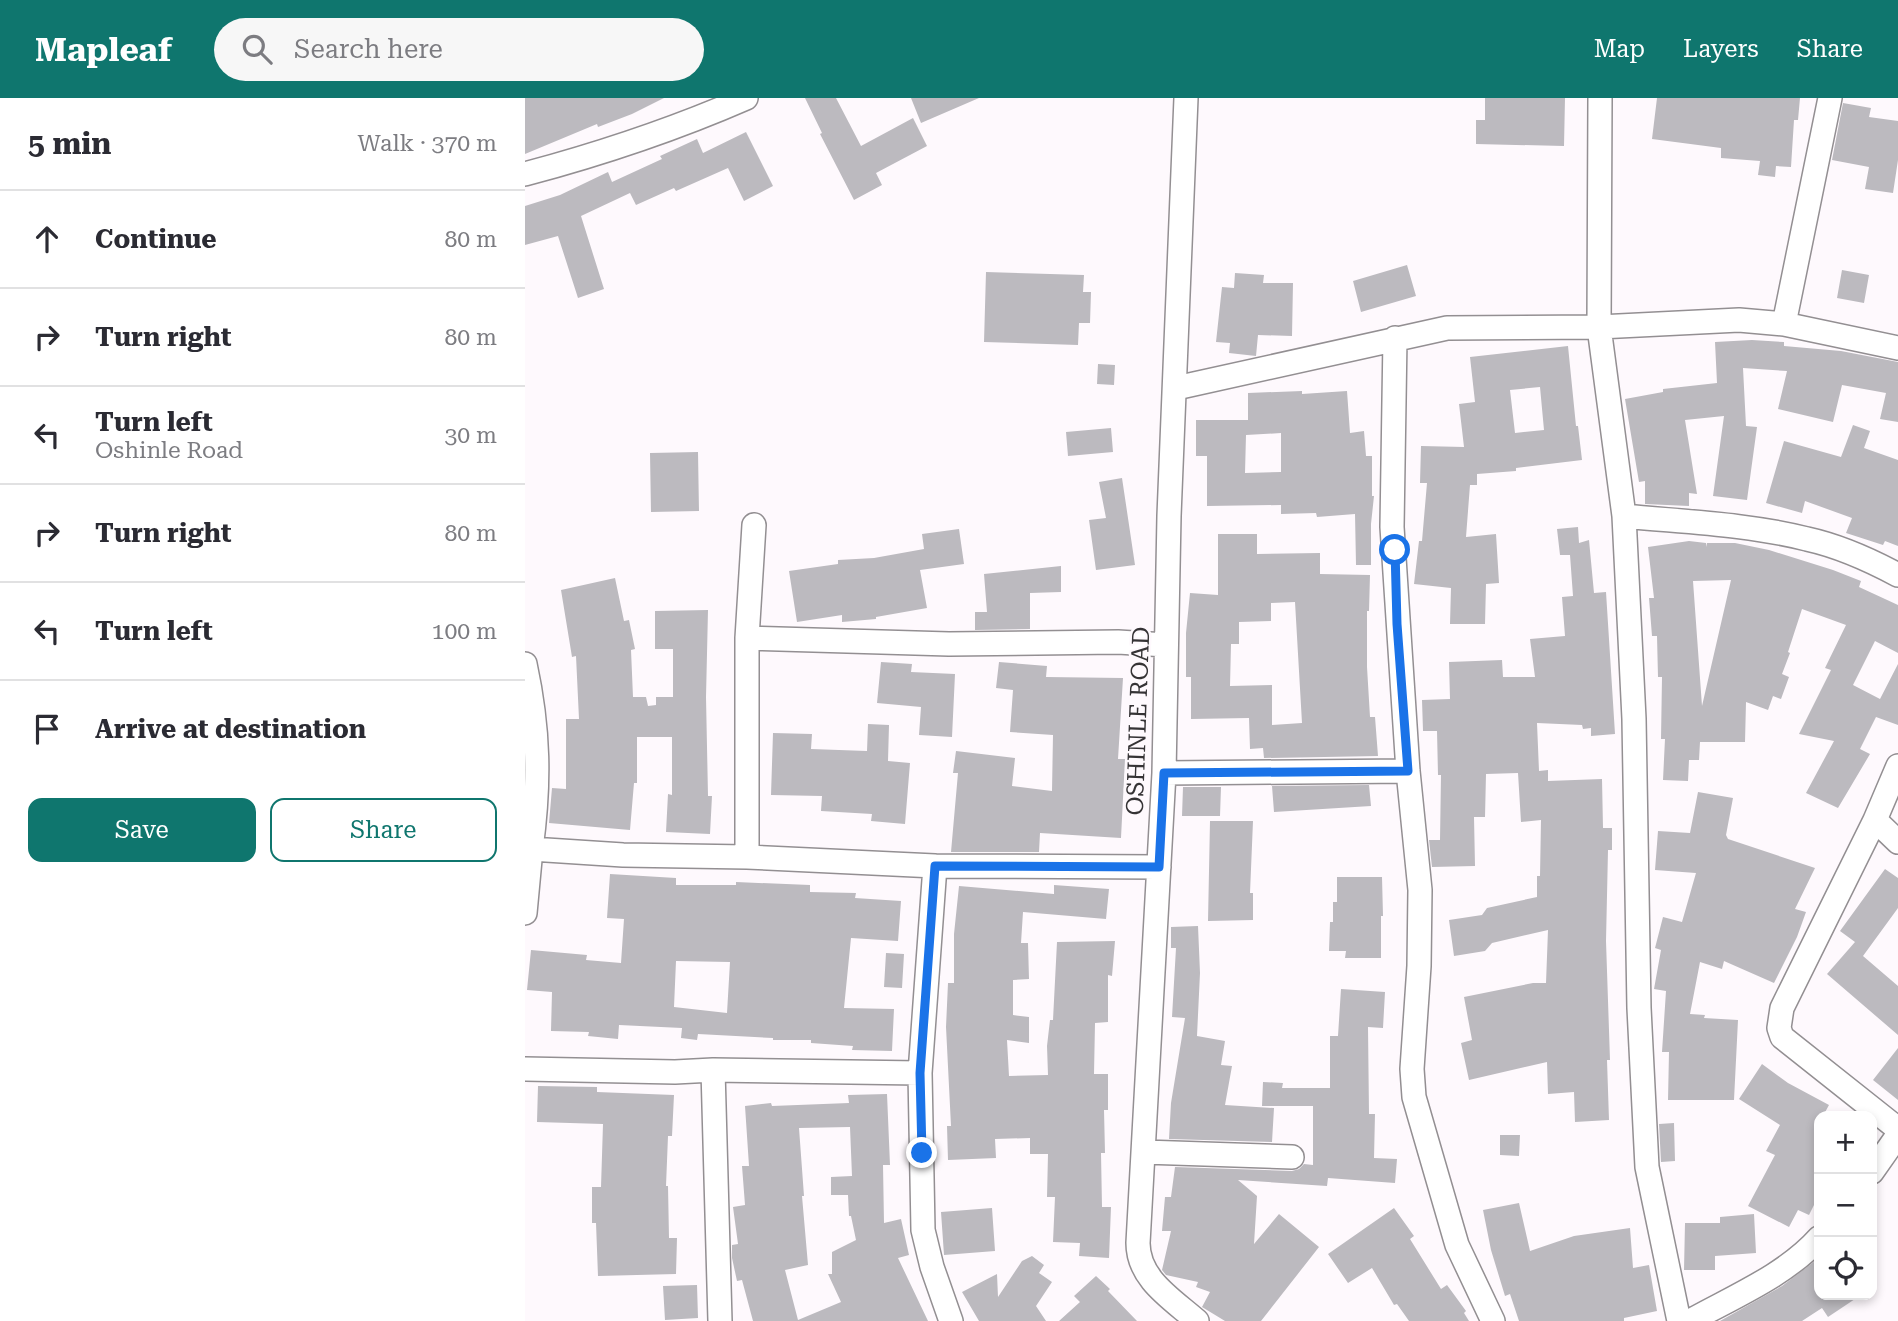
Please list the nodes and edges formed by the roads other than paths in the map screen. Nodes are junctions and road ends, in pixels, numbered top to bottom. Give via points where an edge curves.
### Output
1 (746, 98) edge
2 (1186, 98) edge
3 (1600, 98) edge
4 (1830, 98) edge
5 (525, 174) edge
6 (1784, 324) junction
7 (1599, 327) junction
8 (1395, 338) junction
9 (1898, 348) edge
10 (1176, 388) junction
11 (1624, 516) junction
12 (754, 525) dead end
13 (1898, 575) edge
14 (747, 638) junction
15 (1166, 645) junction
16 (525, 664) edge
17 (1898, 766) edge
18 (1408, 771) junction
19 (1164, 773) junction
20 (1875, 820) junction
21 (1898, 842) edge
22 (531, 849) junction
23 (747, 857) junction
24 (935, 866) junction
25 (1159, 867) junction
26 (525, 913) edge
27 (525, 1069) edge
28 (713, 1070) junction
29 (920, 1073) junction
30 (1898, 1129) edge
31 (1898, 1135) edge
32 (1144, 1152) junction
33 (1293, 1157) dead end
34 (1877, 1165) edge
35 (1814, 1243) edge
36 (720, 1321) edge
37 (951, 1321) edge
38 (1197, 1321) edge
39 (1493, 1321) edge
40 (1679, 1321) edge
41 (1690, 1321) edge

1 - 5 street via 583,158
2 - 10 street, OSHINLE ROAD
3 - 7 street
4 - 6 street
6 - 7 street via 1739,320
6 - 9 street
7 - 8 street via 1447,328
7 - 11 street
8 - 10 street
8 - 18 street via 1392,527
10 - 15 street, OSHINLE ROAD
11 - 13 street via 1753,528 1809,539
11 - 40 street via 1647,1167
12 - 14 street
14 - 15 street
14 - 23 street
15 - 19 street, OSHINLE ROAD
16 - 22 street via 537,735
17 - 20 street
18 - 19 street
18 - 39 street via 1420,890 1413,1097 1457,1245
19 - 25 street, OSHINLE ROAD
20 - 21 street
20 - 30 street via 1782,1008 1779,1028 1782,1037
22 - 23 street
22 - 26 street
23 - 24 street
24 - 25 street
24 - 29 street
25 - 32 street, OSHINLE ROAD
27 - 28 street
28 - 29 street
28 - 36 street
29 - 37 street via 923,1230
31 - 34 street
32 - 33 street
32 - 38 street, OSHINLE ROAD via 1138,1258 1145,1273
35 - 41 street via 1762,1281

